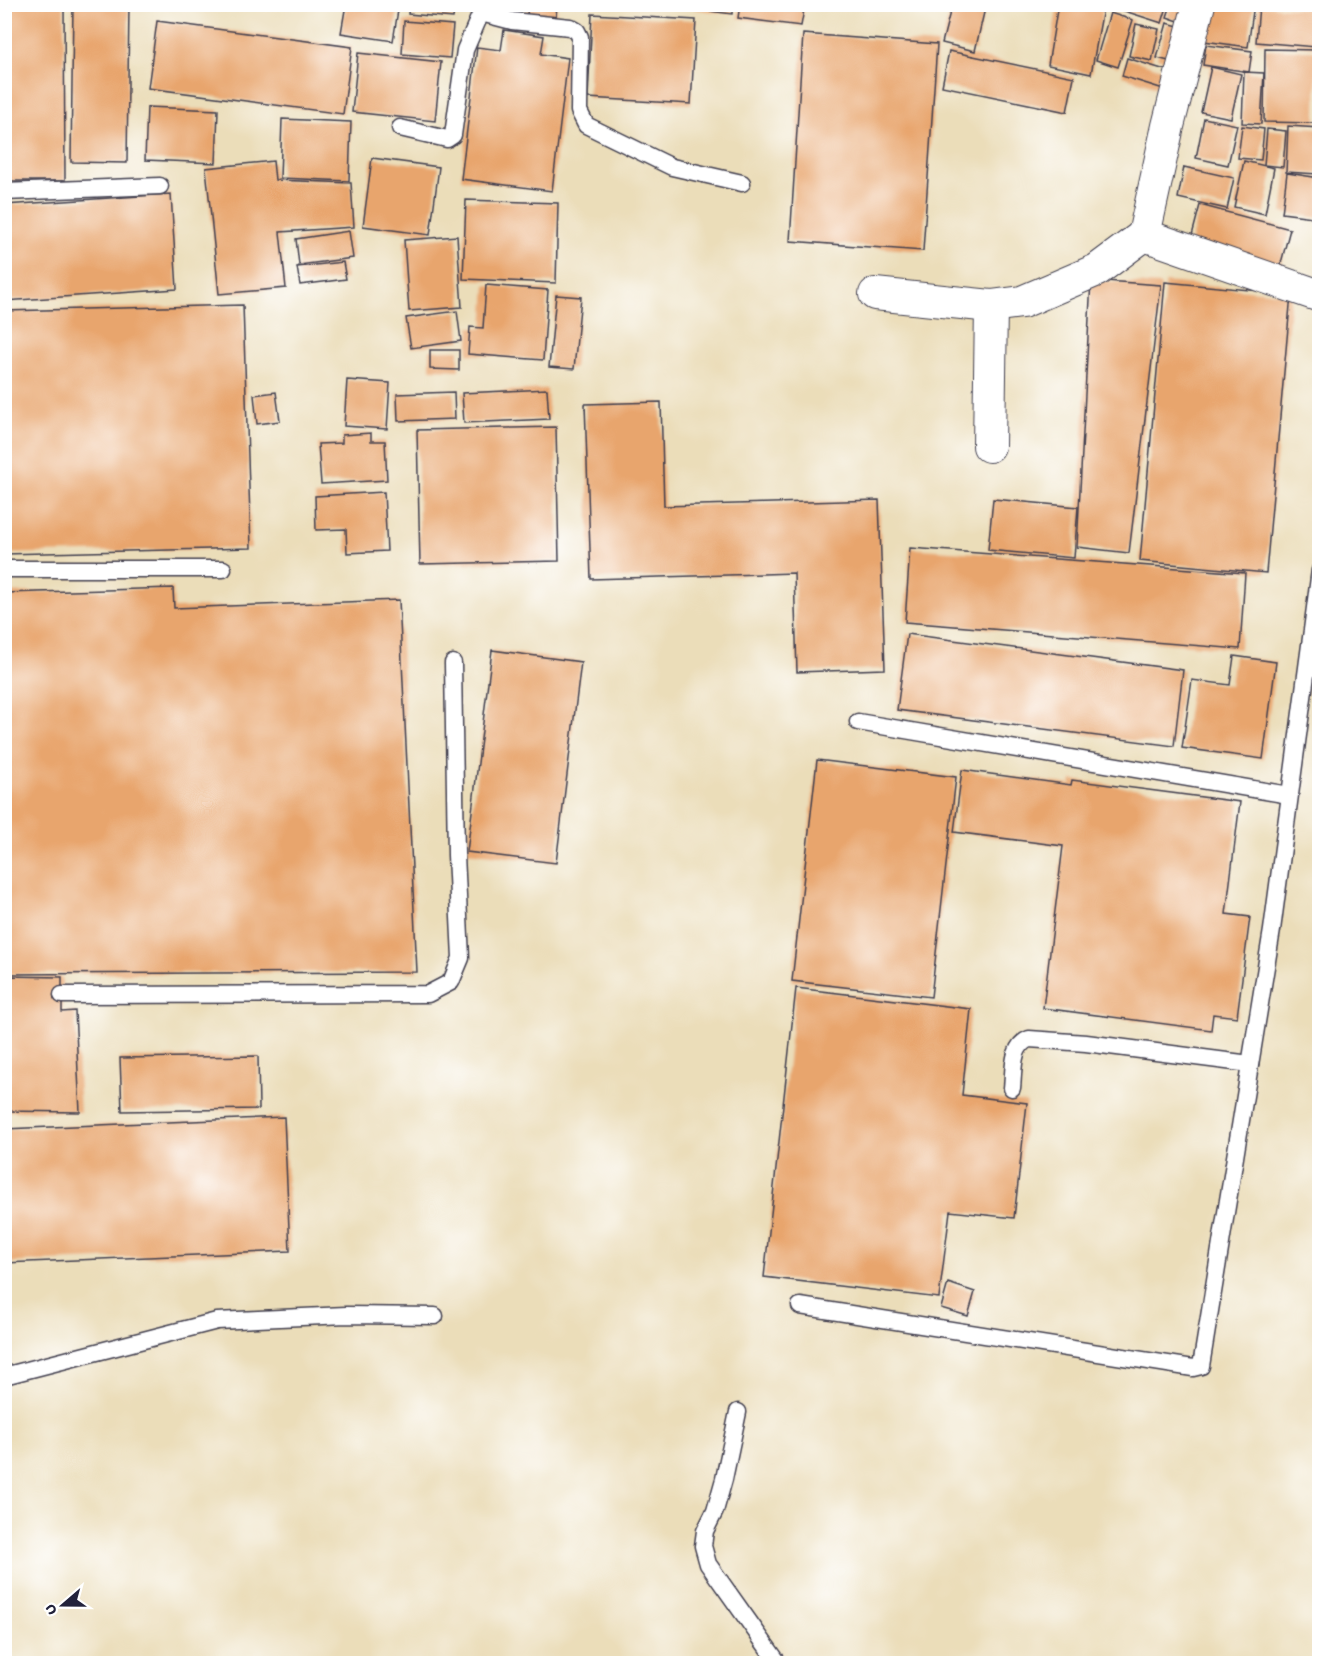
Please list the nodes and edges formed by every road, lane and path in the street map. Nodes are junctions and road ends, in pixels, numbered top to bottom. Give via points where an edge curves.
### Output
1 (1199, 4) edge
2 (482, 9) edge
3 (400, 128) dead end
4 (742, 183) dead end
5 (160, 186) dead end
6 (4, 192) edge
7 (1144, 235) junction
8 (875, 294) dead end
9 (1320, 296) edge
10 (991, 306) junction
11 (989, 446) dead end
12 (4, 569) edge
13 (223, 569) dead end
14 (1320, 570) edge
15 (453, 663) dead end
16 (858, 722) dead end
17 (1289, 795) junction
18 (62, 995) dead end
19 (1250, 1064) junction
20 (1012, 1088) dead end
21 (800, 1306) dead end
22 (435, 1316) dead end
23 (4, 1376) edge
24 (738, 1412) dead end
25 (779, 1664) edge

1 - 7 street
2 - 3 lane via 465,50 453,135 447,138
2 - 4 lane via 512,21 577,31 579,111 586,125 672,167
5 - 6 lane
7 - 9 street
7 - 10 street via 1097,270 1022,302
8 - 10 street
10 - 11 street
12 - 13 lane
14 - 17 lane
15 - 18 lane via 461,958 452,982 428,994
16 - 17 lane
17 - 19 lane
19 - 20 lane via 1029,1039 1016,1049
19 - 21 lane via 1201,1366 1193,1368
22 - 23 lane via 346,1315 217,1321
24 - 25 lane via 724,1479 703,1546 708,1564

